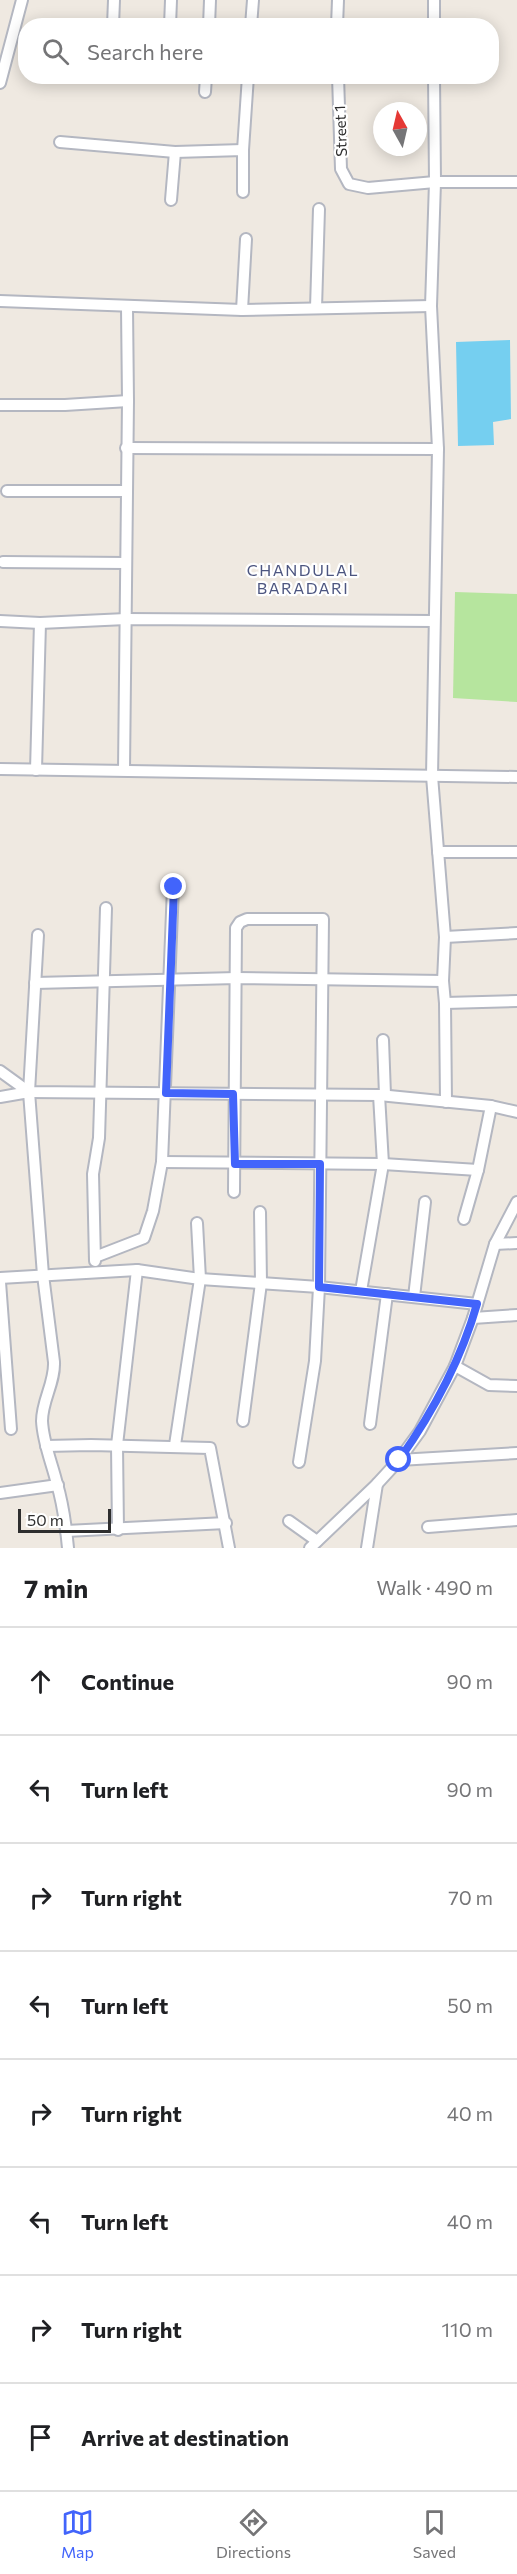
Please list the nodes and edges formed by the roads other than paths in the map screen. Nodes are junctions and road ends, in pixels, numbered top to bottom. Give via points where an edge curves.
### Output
1 (22, 0) edge
2 (114, 0) edge
3 (171, 0) edge
4 (210, 0) edge
5 (253, 0) edge
6 (338, 0) edge
7 (434, 0) edge
8 (113, 18) edge
9 (170, 18) edge
10 (209, 18) edge
11 (252, 18) edge
12 (337, 18) edge
13 (434, 18) edge
14 (0, 83) edge
15 (206, 84) edge
16 (247, 84) edge
17 (338, 84) edge
18 (434, 84) edge
19 (205, 92) dead end
20 (60, 142) dead end
21 (243, 150) junction
22 (175, 152) junction
23 (435, 182) junction
24 (517, 182) edge
25 (243, 192) dead end
26 (171, 200) dead end
27 (319, 209) dead end
28 (246, 239) dead end
29 (0, 302) edge
30 (431, 306) junction
31 (127, 307) junction
32 (316, 308) junction
33 (242, 310) junction
34 (128, 401) junction
35 (0, 405) edge
36 (126, 448) junction
37 (438, 449) junction
38 (126, 491) junction
39 (8, 492) dead end
40 (3, 562) dead end
41 (126, 563) junction
42 (126, 619) junction
43 (0, 621) edge
44 (434, 621) junction
45 (40, 623) junction
46 (0, 769) edge
47 (36, 770) junction
48 (123, 770) junction
49 (432, 776) junction
50 (517, 777) edge
51 (438, 852) junction
52 (517, 852) edge
53 (174, 887) dead end
54 (106, 908) dead end
55 (517, 933) edge
56 (38, 935) dead end
57 (445, 937) junction
58 (237, 978) junction
59 (322, 978) junction
60 (170, 979) junction
61 (102, 980) junction
62 (443, 981) junction
63 (35, 983) junction
64 (517, 1001) edge
65 (445, 1003) junction
66 (383, 1040) dead end
67 (0, 1071) edge
68 (29, 1092) junction
69 (100, 1092) junction
70 (166, 1093) junction
71 (320, 1093) junction
72 (233, 1094) junction
73 (382, 1095) junction
74 (0, 1097) edge
75 (446, 1102) junction
76 (491, 1106) junction
77 (517, 1112) edge
78 (162, 1162) junction
79 (235, 1164) junction
80 (320, 1164) junction
81 (383, 1164) junction
82 (478, 1170) junction
83 (234, 1192) dead end
84 (425, 1202) dead end
85 (517, 1202) edge
86 (260, 1212) dead end
87 (464, 1219) dead end
88 (197, 1222) dead end
89 (517, 1243) edge
90 (495, 1244) junction
91 (95, 1257) junction
92 (137, 1270) junction
93 (97, 1271) junction
94 (43, 1275) junction
95 (200, 1279) junction
96 (0, 1280) edge
97 (261, 1283) junction
98 (319, 1287) junction
99 (361, 1291) junction
100 (387, 1294) junction
101 (414, 1297) junction
102 (477, 1304) junction
103 (517, 1315) edge
104 (473, 1318) junction
105 (455, 1366) junction
106 (517, 1386) edge
107 (243, 1421) dead end
108 (370, 1424) dead end
109 (11, 1429) dead end
110 (117, 1445) junction
111 (175, 1445) junction
112 (46, 1446) junction
113 (517, 1453) edge
114 (399, 1460) junction
115 (299, 1462) dead end
116 (377, 1484) junction
117 (58, 1485) junction
118 (0, 1493) edge
119 (517, 1520) edge
120 (289, 1521) dead end
121 (226, 1523) junction
122 (428, 1527) dead end
123 (118, 1530) junction
124 (66, 1531) junction
125 (314, 1544) edge
126 (68, 1548) edge
127 (229, 1548) edge
128 (368, 1548) edge

1 - 14 street
2 - 8 street
3 - 9 street
4 - 10 street
5 - 11 street
6 - 12 street
7 - 13 street
15 - 19 street
16 - 21 street
17 - 23 street, Street 1 via 341,169 349,184 368,188
18 - 23 street
20 - 22 street
21 - 22 street
21 - 25 street
22 - 26 street
23 - 24 street
23 - 30 street
27 - 32 street
28 - 33 street
29 - 31 street
30 - 32 street
30 - 37 street
31 - 33 street
31 - 34 street
32 - 33 street
34 - 35 street
34 - 36 street
36 - 37 street
36 - 38 street
37 - 44 street
38 - 39 street
38 - 41 street
40 - 41 street
41 - 42 street
42 - 44 street
42 - 45 street
42 - 48 street
43 - 45 street
44 - 49 street
45 - 47 street
46 - 47 street
47 - 48 street
48 - 49 street
49 - 50 street
49 - 51 street
51 - 52 street
51 - 57 street
53 - 60 street
54 - 61 street
55 - 57 street
56 - 63 street
57 - 62 street
58 - 59 street
58 - 59 street via 236,928 247,919 322,919
58 - 60 street
58 - 72 street
59 - 62 street
59 - 71 street
60 - 61 street
60 - 70 street
61 - 63 street
61 - 69 street
62 - 65 street
63 - 68 street
64 - 65 street
65 - 75 street
66 - 73 street
67 - 68 street
68 - 69 street
68 - 74 street
68 - 94 street
69 - 70 street
69 - 91 street via 93,1174
70 - 72 street
70 - 78 street
71 - 72 street
71 - 73 street
71 - 80 street
72 - 79 street
73 - 75 street
73 - 81 street
75 - 76 street
76 - 77 street
76 - 82 street
78 - 79 street
78 - 91 street via 147,1235
79 - 80 street
79 - 83 street
80 - 81 street
80 - 98 street
81 - 82 street
81 - 99 street
82 - 87 street
84 - 101 street
85 - 90 street
86 - 97 street
88 - 95 street
89 - 90 street
90 - 102 street
91 - 93 street
92 - 93 street
92 - 95 street
92 - 110 street
93 - 94 street
94 - 96 street
94 - 112 street via 54,1373 44,1402
95 - 97 street
95 - 111 street
96 - 109 street
97 - 98 street
97 - 107 street
98 - 99 street
98 - 115 street via 315,1361
99 - 100 street
100 - 101 street
100 - 108 street
101 - 102 street
102 - 104 street
103 - 104 street
104 - 105 street
105 - 106 street via 489,1385
105 - 114 street via 420,1431
110 - 111 street
110 - 112 street
110 - 123 street
111 - 121 street via 210,1448
112 - 117 street
113 - 114 street
114 - 116 street
116 - 125 street
116 - 128 street
117 - 118 street
117 - 124 street
119 - 122 street
120 - 125 street
121 - 123 street
121 - 127 street
123 - 124 street
124 - 126 street

